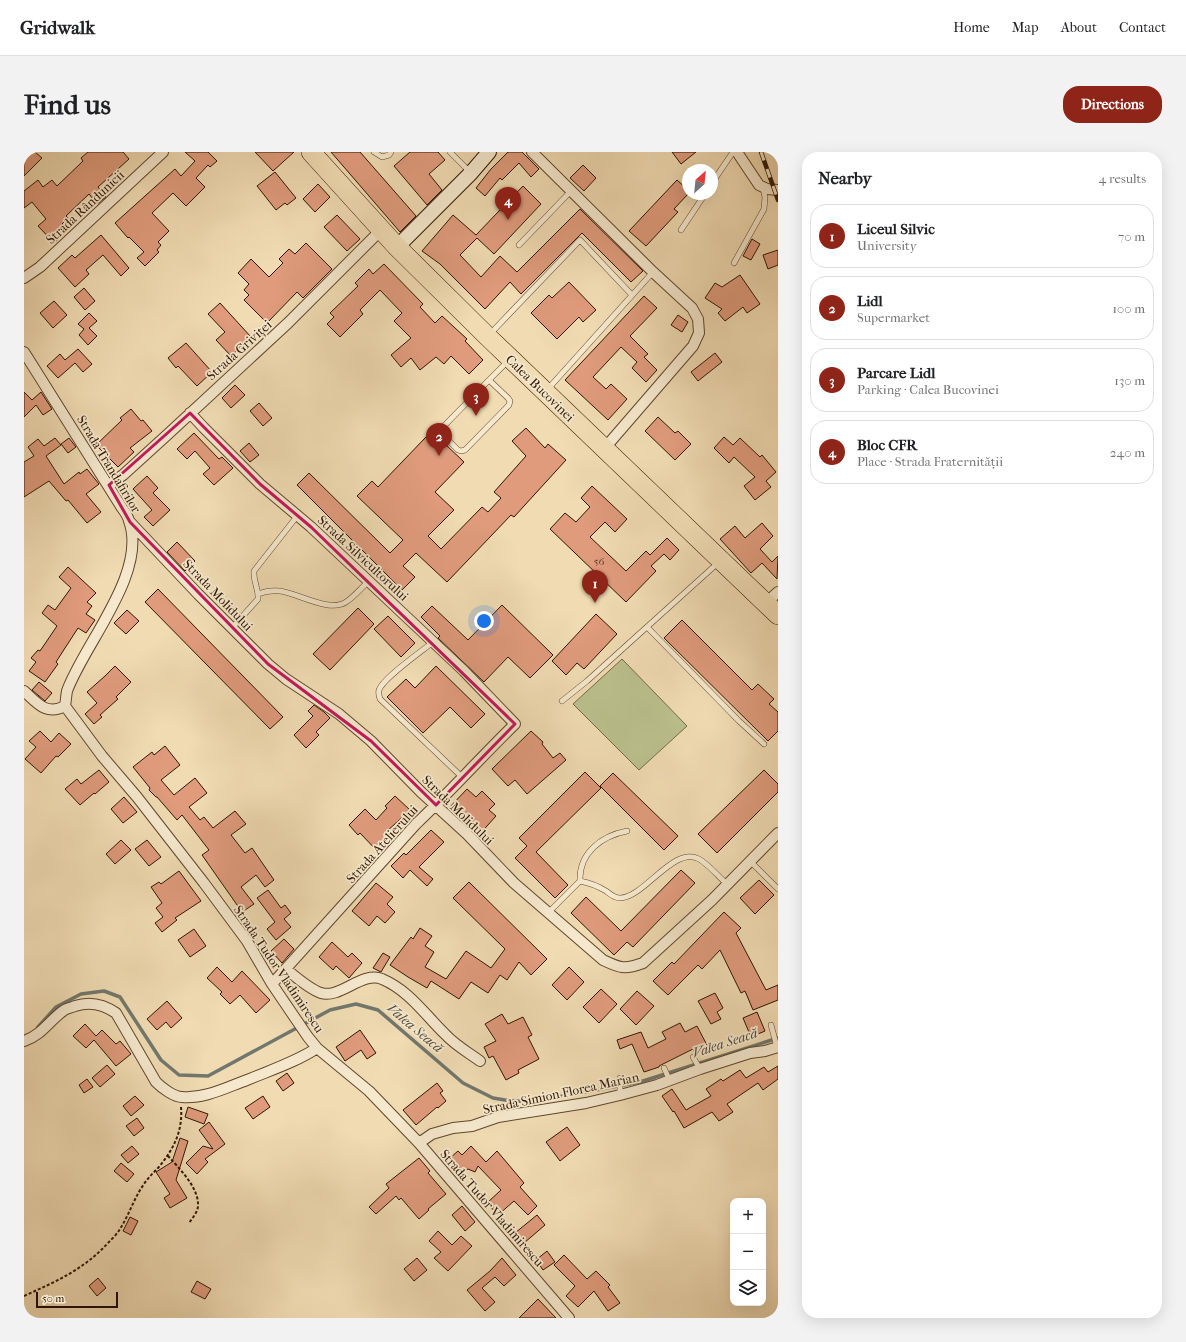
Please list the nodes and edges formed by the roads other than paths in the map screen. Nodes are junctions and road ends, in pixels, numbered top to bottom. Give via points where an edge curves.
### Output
1 (162, 152) edge
2 (311, 152) edge
3 (374, 152) edge
4 (392, 152) edge
5 (450, 152) edge
6 (490, 152) edge
7 (532, 152) edge
8 (733, 152) edge
9 (737, 152) edge
10 (471, 173) junction
11 (718, 174) edge
12 (763, 187) junction
13 (776, 190) edge
14 (571, 191) junction
15 (701, 200) edge
16 (381, 230) junction
17 (681, 230) dead end
18 (520, 245) dead end
19 (397, 247) junction
20 (734, 263) dead end
21 (653, 272) junction
22 (24, 278) edge
23 (632, 295) junction
24 (488, 337) junction
25 (24, 352) edge
26 (510, 359) junction
27 (489, 380) junction
28 (545, 393) junction
29 (190, 413) junction
30 (604, 449) junction
31 (109, 486) junction
32 (298, 515) junction
33 (130, 522) junction
34 (721, 560) junction
35 (368, 581) junction
36 (258, 594) junction
37 (774, 603) edge
38 (647, 627) junction
39 (232, 628) junction
40 (433, 642) junction
41 (24, 691) edge
42 (562, 701) dead end
43 (65, 706) junction
44 (515, 724) joint
45 (764, 744) dead end
46 (462, 777) junction
47 (436, 805) junction
48 (627, 831) dead end
49 (778, 834) edge
50 (750, 861) junction
51 (580, 881) junction
52 (727, 884) junction
53 (778, 889) edge
54 (548, 913) junction
55 (286, 969) junction
56 (272, 984) junction
57 (771, 1025) dead end
58 (28, 1040) edge
59 (777, 1045) edge
60 (317, 1048) junction
61 (693, 1057) dead end
62 (480, 1062) dead end
63 (664, 1068) dead end
64 (700, 1068) junction
65 (620, 1078) dead end
66 (670, 1081) junction
67 (620, 1092) junction
68 (419, 1143) junction
69 (569, 1318) edge

1 - 22 street, Strada Rândunicii via 40,268
2 - 16 highway, Calea Bucovinei
3 - 4 lane via 382,157
5 - 10 lane
6 - 10 street
7 - 14 street
8 - 11 lane
9 - 12 street via 750,174
10 - 19 street
12 - 13 street
12 - 20 lane via 764,208
14 - 18 lane
14 - 21 street
15 - 17 lane
16 - 19 highway, Calea Bucovinei
16 - 29 street, Strada Griviței via 288,323
19 - 24 highway, Calea Bucovinei
21 - 23 lane
21 - 30 street via 692,308 698,319 699,333 693,346
23 - 24 lane via 580,240
23 - 28 lane
24 - 26 highway, Calea Bucovinei
25 - 31 street, Strada Trandafirilor
26 - 27 lane
26 - 28 highway, Calea Bucovinei
27 - 27 lane via 442,431 442,434 461,452 509,404 508,398
28 - 30 highway, Calea Bucovinei
29 - 31 street, Strada Griviței
29 - 32 street, Strada Silvicultorului via 260,484
30 - 34 highway, Calea Bucovinei
31 - 33 street, Strada Trandafirilor
32 - 35 street, Strada Silvicultorului
32 - 36 lane via 254,571 253,578
33 - 39 street, Strada Molidului
33 - 43 street, Strada Trandafirilor via 130,566 112,607 67,692
34 - 37 highway, Calea Bucovinei
34 - 38 lane
35 - 36 lane via 345,603 335,606 281,591
35 - 40 street, Strada Silvicultorului
36 - 39 lane via 253,606
38 - 42 lane
38 - 45 lane
39 - 47 street, Strada Molidului via 286,679 339,714
40 - 44 street, Strada Silvicultorului
40 - 46 lane via 390,677 379,688 378,693 380,698
41 - 43 street via 42,708 57,710
43 - 56 street, Strada Tudor Vladimirescu via 204,883
44 - 46 street, Strada Atelierului
46 - 47 street, Strada Atelierului
47 - 54 street, Strada Molidului via 514,883
47 - 55 street, Strada Atelierului
48 - 51 lane via 607,836 590,850 580,872
49 - 50 street, Strada Molidului
50 - 52 street, Strada Molidului
50 - 53 lane
51 - 52 lane via 619,898 637,892 664,869 684,857 693,857 700,859
51 - 54 lane
52 - 54 street, Strada Molidului via 643,963 631,968 619,967 603,960
55 - 56 street, Strada Atelierului
55 - 62 street via 322,993 333,992 372,977 394,985 420,1006 446,1036
56 - 60 street, Strada Tudor Vladimirescu
57 - 59 lane
58 - 60 street via 64,1010 94,1003 107,1007 116,1013 156,1082 181,1098 214,1093 279,1068
59 - 64 street, Strada Simion Florea Marian via 765,1051
60 - 68 street, Strada Tudor Vladimirescu via 369,1091
61 - 64 lane
63 - 66 lane
64 - 66 street, Strada Simion Florea Marian
65 - 67 lane
66 - 67 street, Strada Simion Florea Marian
67 - 68 street, Strada Simion Florea Marian via 586,1103 498,1117 472,1126 453,1128 432,1134
68 - 69 street, Strada Tudor Vladimirescu

